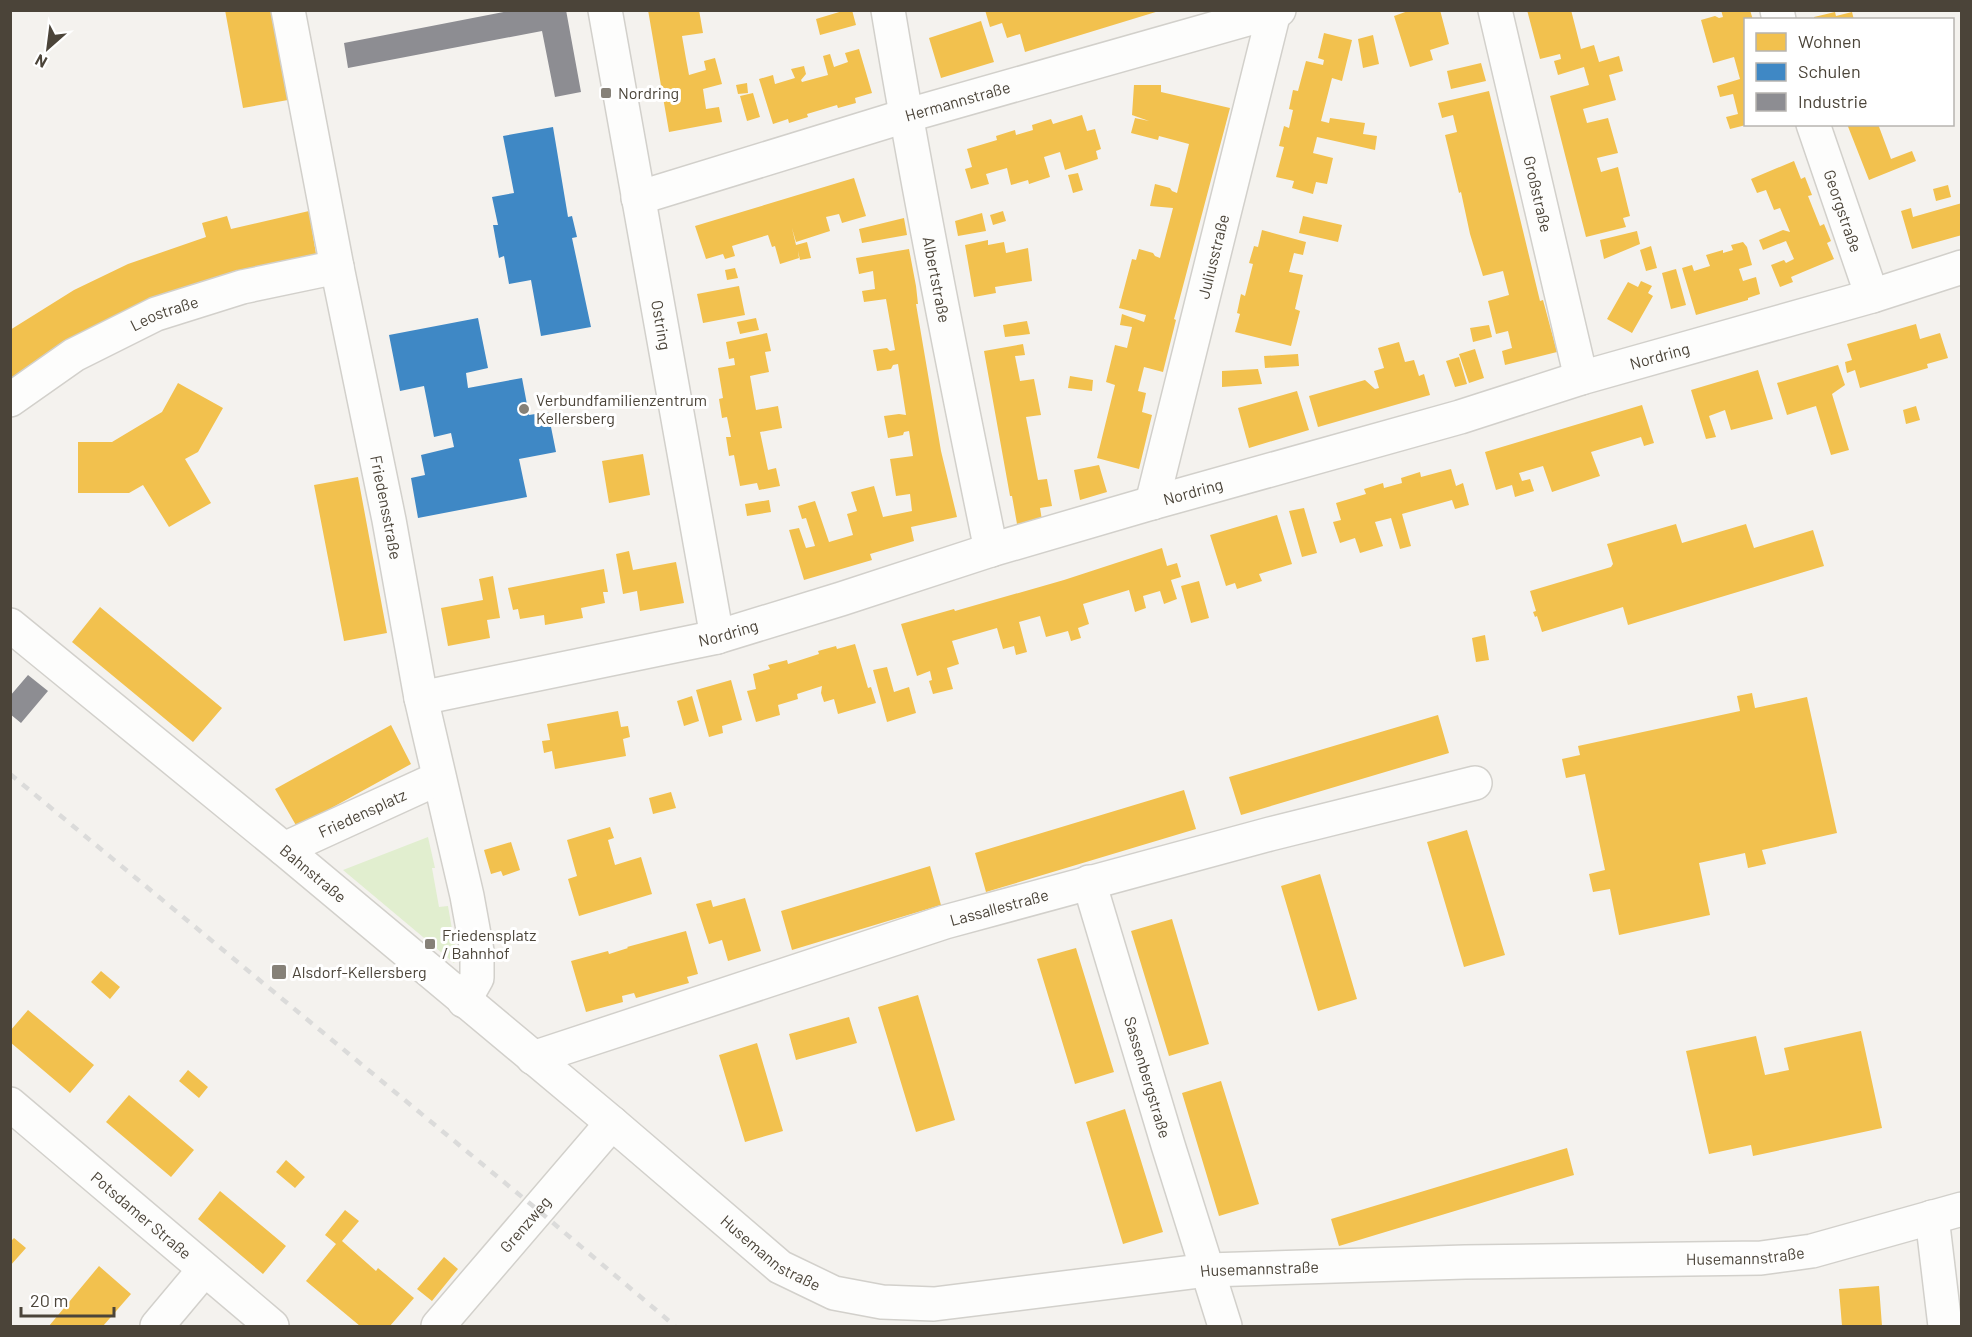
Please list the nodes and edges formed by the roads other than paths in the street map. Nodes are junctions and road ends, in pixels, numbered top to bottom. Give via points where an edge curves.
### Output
1 (288, 10) edge
2 (605, 10) edge
3 (888, 10) edge
4 (1495, 10) edge
5 (1277, 11) edge
6 (905, 116) junction
7 (1814, 126) edge
8 (638, 198) junction
9 (337, 267) junction
10 (1962, 267) edge
11 (1872, 296) junction
12 (1581, 378) junction
13 (10, 400) edge
14 (1152, 503) junction
15 (991, 550) junction
16 (10, 625) edge
17 (717, 637) junction
18 (421, 698) junction
19 (439, 778) junction
20 (1475, 783) dead end
21 (284, 849) junction
22 (1089, 882) junction
23 (464, 1001) junction
24 (533, 1058) junction
25 (10, 1104) edge
26 (612, 1123) junction
27 (1947, 1213) edge
28 (204, 1270) junction
29 (1208, 1270) junction
30 (157, 1326) edge
31 (272, 1326) edge
32 (438, 1326) edge
33 (1225, 1326) edge
34 (1945, 1326) edge

1 - 9 street, Friedensstraße
2 - 8 street, Ostring
3 - 6 street, Albertstraße
4 - 12 street, Großstraße
5 - 6 street, Hermannstraße
5 - 14 street, Juliusstraße
6 - 8 street, Hermannstraße
6 - 15 street, Albertstraße
7 - 11 street, Georgstraße
8 - 17 street, Ostring
9 - 13 street, Leostraße via 242,287 156,314 74,355
9 - 18 street, Friedensstraße
10 - 11 street, Nordring
11 - 12 street, Nordring
12 - 14 street, Nordring via 1460,417
14 - 15 street, Nordring
15 - 17 street, Nordring
16 - 21 street, Bahnstraße
17 - 18 street, Nordring
18 - 19 street, Friedensstraße
19 - 21 street, Friedensplatz
19 - 23 street, Friedensstraße via 477,951 477,978
20 - 22 street, Lassallestraße
21 - 23 street, Bahnstraße
22 - 24 street, Lassallestraße via 945,922
22 - 29 street, Sassenbergstraße
23 - 24 street, Bahnstraße
24 - 26 street, Bahnstraße
25 - 28 street, Potsdamer Straße
26 - 29 street, Husemannstraße via 780,1267 834,1293 882,1302 934,1304
26 - 32 street, Grenzweg
27 - 29 street, Husemannstraße via 1812,1251 1761,1258
27 - 34 street
28 - 30 street
28 - 31 street, Potsdamer Straße
29 - 33 street, Sassenbergstraße

